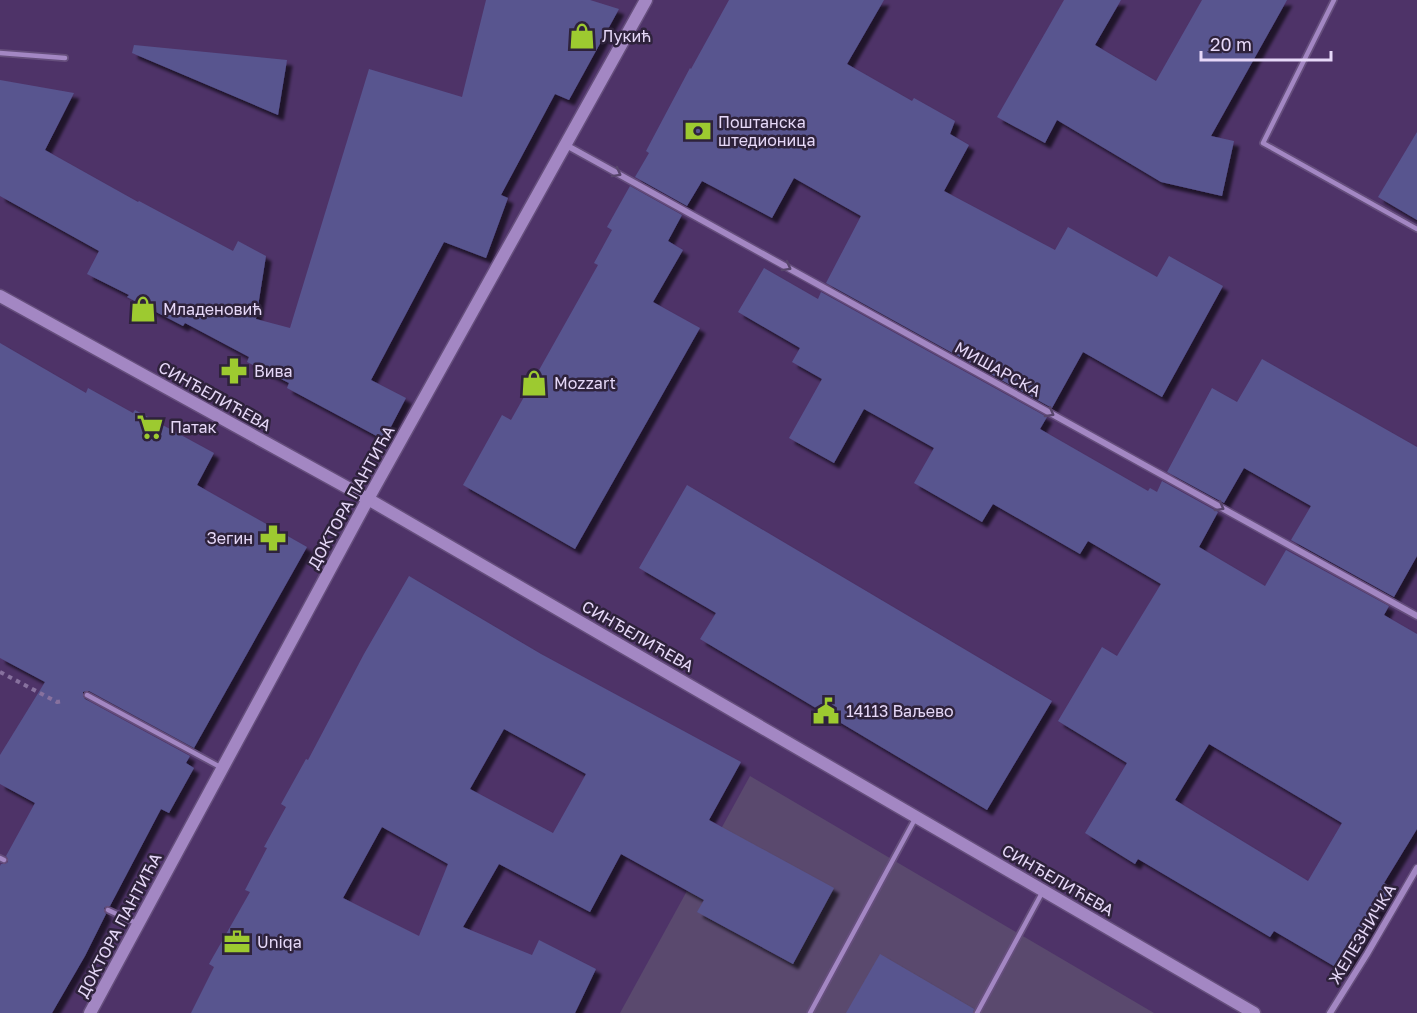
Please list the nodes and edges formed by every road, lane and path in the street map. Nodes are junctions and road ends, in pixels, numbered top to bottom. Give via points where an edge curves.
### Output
1 (646, 0) edge
2 (1334, 0) edge
3 (0, 53) edge
4 (65, 58) dead end
5 (566, 144) junction
6 (1417, 229) edge
7 (0, 296) edge
8 (368, 500) junction
9 (1417, 616) edge
10 (0, 672) edge
11 (87, 695) joint
12 (223, 768) junction
13 (916, 817) junction
14 (1417, 868) edge
15 (1043, 891) junction
16 (108, 910) dead end
17 (138, 924) junction
18 (90, 1013) edge
19 (810, 1013) edge
20 (977, 1013) edge
21 (1254, 1013) edge
22 (1330, 1013) edge

1 - 5 main road, ДОКТОРА ПАНТИЋА
2 - 6 lane via 1263,143
3 - 4 lane
5 - 8 main road, ДОКТОРА ПАНТИЋА
5 -> 9 street, МИШАРСКА
7 - 8 main road, СИНЂЕЛИЋЕВА
8 - 12 main road, ДОКТОРА ПАНТИЋА
8 - 13 main road, СИНЂЕЛИЋЕВА
10 - 11 path via 57,702
11 - 12 lane
12 - 17 main road, ДОКТОРА ПАНТИЋА
13 - 15 main road, СИНЂЕЛИЋЕВА
13 - 19 lane
14 - 22 street, ЖЕЛЕЗНИЧКА
15 - 20 lane
15 - 21 main road, СИНЂЕЛИЋЕВА
16 - 17 lane
17 - 18 main road, ДОКТОРА ПАНТИЋА

